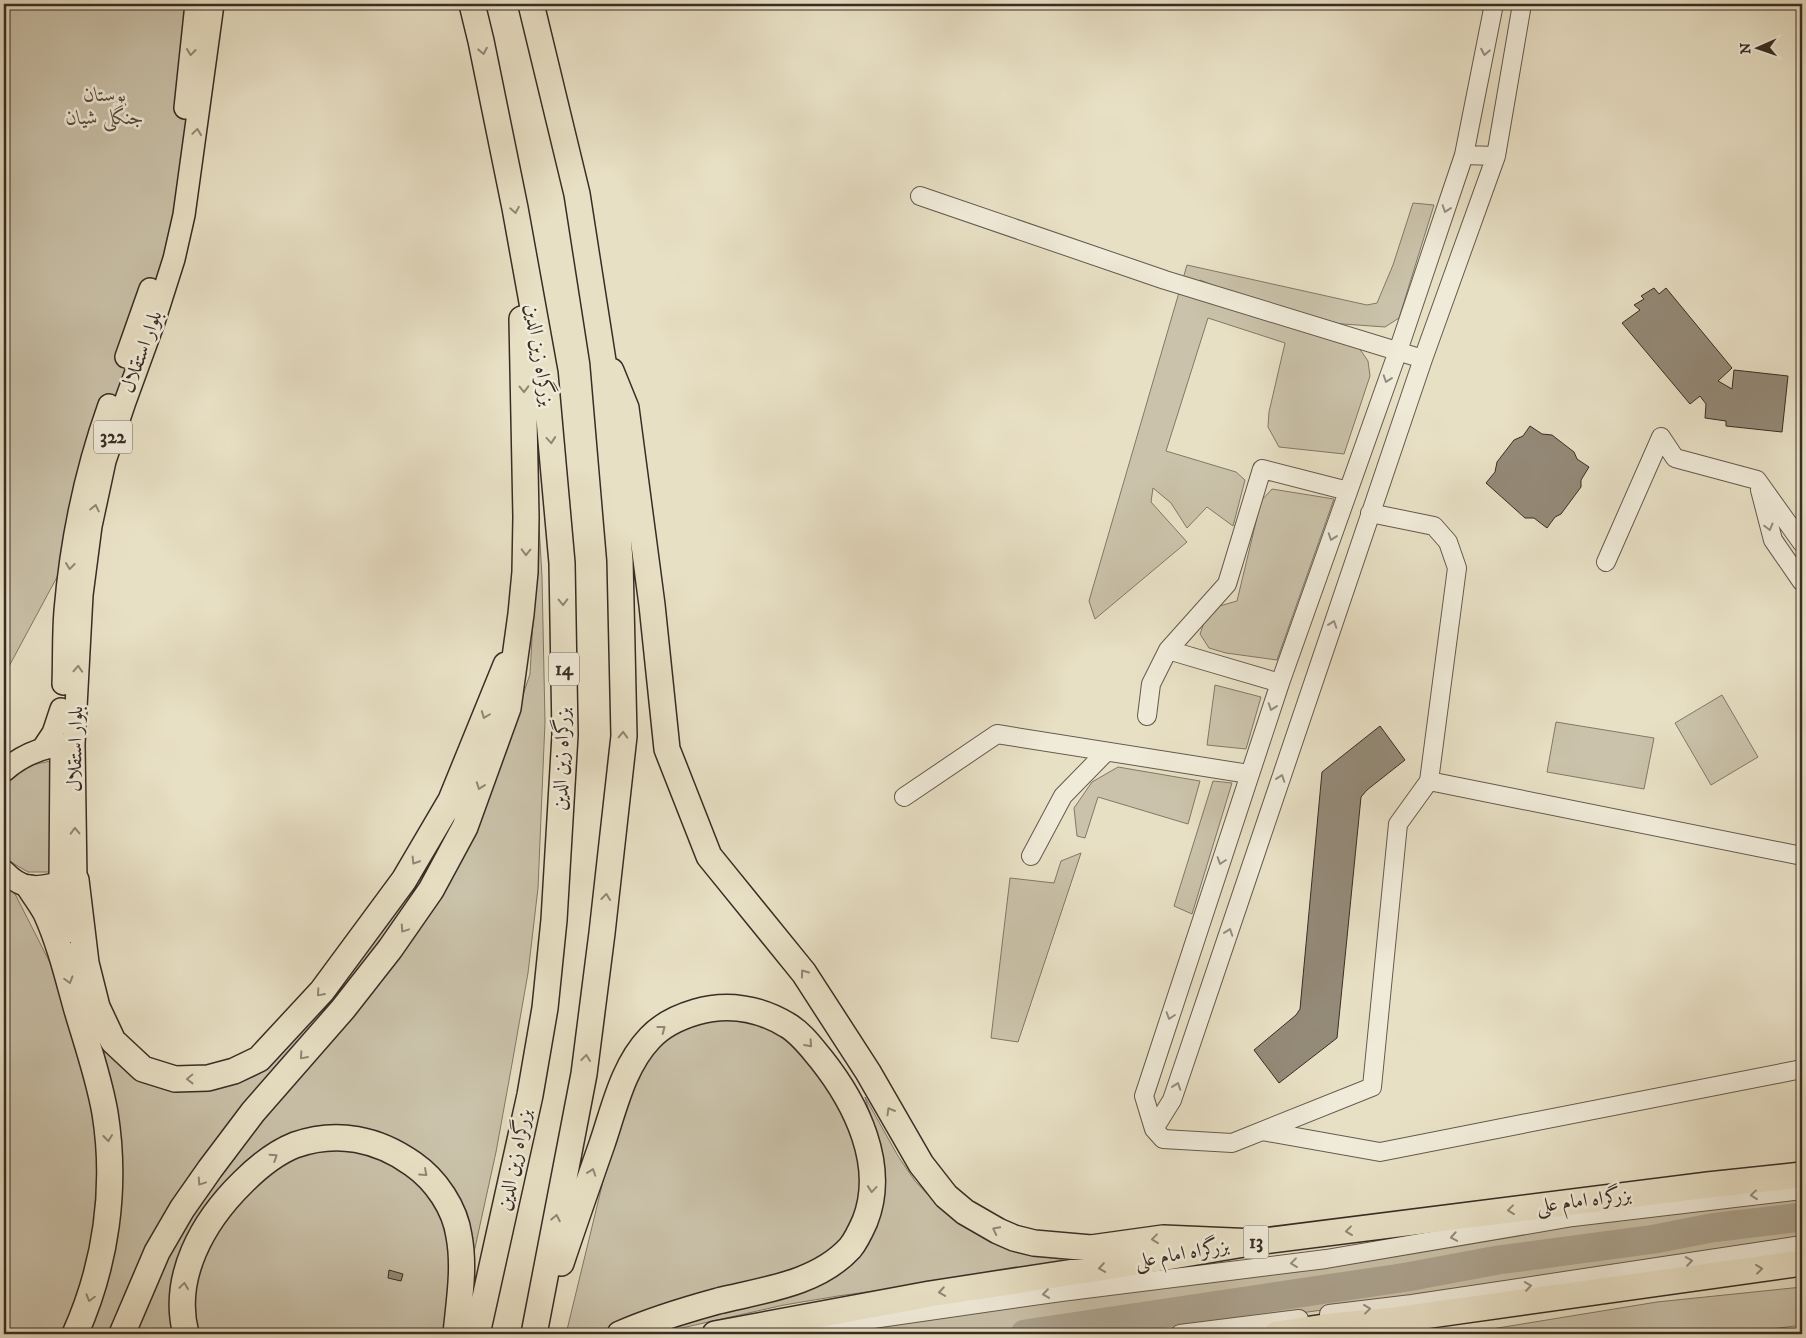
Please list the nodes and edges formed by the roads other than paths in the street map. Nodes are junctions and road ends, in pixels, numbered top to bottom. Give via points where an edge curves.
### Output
1 (196, 4) edge
2 (213, 4) edge
3 (472, 4) edge
4 (532, 4) edge
5 (1494, 4) edge
6 (1522, 4) edge
7 (1464, 155) junction
8 (1496, 156) junction
9 (920, 196) dead end
10 (519, 235) junction
11 (600, 344) junction
12 (1398, 351) junction
13 (1423, 359) junction
14 (1757, 480) junction
15 (1348, 491) junction
16 (1370, 513) junction
17 (1802, 544) edge
18 (1606, 562) dead end
19 (1802, 582) edge
20 (1313, 590) junction
21 (1341, 599) junction
22 (518, 638) junction
23 (1168, 650) junction
24 (1280, 683) junction
25 (1146, 716) dead end
26 (60, 745) junction
27 (1106, 752) junction
28 (4, 771) edge
29 (1249, 774) junction
30 (1430, 782) junction
31 (904, 797) dead end
32 (1031, 856) dead end
33 (1802, 856) edge
34 (4, 871) edge
35 (68, 881) junction
36 (30, 888) junction
37 (59, 946) junction
38 (1802, 1070) edge
39 (1154, 1128) junction
40 (1262, 1131) junction
41 (1802, 1175) edge
42 (1802, 1190) edge
43 (1256, 1242) junction
44 (1802, 1245) edge
45 (1802, 1263) edge
46 (1331, 1326) junction
47 (75, 1334) edge
48 (122, 1334) edge
49 (186, 1334) edge
50 (456, 1334) edge
51 (477, 1334) edge
52 (535, 1334) edge
53 (620, 1334) edge
54 (714, 1334) edge
55 (792, 1334) edge
56 (1180, 1334) edge
57 (1277, 1334) edge
58 (1304, 1334) edge

1 -> 26 main road, بلوار استقلال / 322 via 183,124 164,246 94,447 74,534 65,613
26 -> 2 main road, بلوار استقلال / 322 via 91,526 105,461 153,325 182,224
3 -> 10 highway, بزرگراه زین الدین / 14
4 - 11 highway via 577,194
5 -> 7 lane
6 - 8 lane
7 - 8 lane
7 -> 12 lane
8 - 13 lane
9 - 12 lane via 1165,280
10 -> 22 highway via 526,516 525,572
10 -> 51 highway, بزرگراه زین الدین / 14 via 546,384 562,563 566,735 545,1008 530,1095
43 -> 11 highway via 1163,1238 1092,1248 1034,1243 998,1232 965,1212 946,1196 921,1164 868,1072 804,973 709,856 670,758 626,408
52 -> 11 highway via 584,1074 624,736 620,560
12 - 13 lane
12 -> 15 lane
13 - 16 lane
14 - 17 lane
14 - 18 lane via 1675,458 1661,437
14 -> 19 lane via 1773,540
15 -> 20 lane
15 - 23 lane via 1262,469 1227,584
16 - 21 lane
16 - 30 lane via 1434,526 1448,542 1457,568
20 - 21 lane
20 - 24 lane
39 -> 21 lane via 1172,1100
22 -> 35 highway via 451,800 434,832 404,880 322,991 259,1059 234,1072 208,1078 175,1079 143,1069 113,1041 97,1007
22 -> 48 highway via 508,708 465,827 431,890 390,949 343,1009 253,1112 182,1209 158,1252
23 - 24 lane
23 - 25 lane via 1151,684
24 -> 29 lane
26 - 28 main road via 14,762
26 - 35 main road, بلوار استقلال / 322
27 - 29 lane
27 - 31 lane via 998,734
27 - 32 lane via 1063,796
29 -> 39 lane via 1144,1096
30 - 33 lane
30 - 40 lane via 1398,824 1372,1086
34 - 36 main road
35 - 36 main road
35 - 37 highway
36 - 37 highway
37 -> 47 highway via 98,1082 110,1154 109,1204 102,1255 88,1306
38 - 40 lane via 1380,1152
39 - 40 lane via 1164,1139 1232,1143
41 -> 43 highway, بزرگراه امام علی / 13
42 -> 55 lane via 1573,1217 1326,1259 1042,1295 845,1323
43 -> 54 highway, بزرگراه امام علی / 13 via 930,1294
56 -> 44 lane via 1412,1304
46 -> 45 highway via 1395,1320
46 - 57 highway
46 - 58 highway
49 -> 50 highway via 182,1322 184,1280 194,1248 224,1202 254,1171 274,1156 296,1145 335,1138 362,1140 386,1148 420,1168 442,1194 459,1234 461,1275
52 -> 53 highway via 626,1075 649,1039 666,1025 685,1016 727,1006 751,1010 788,1025 807,1041 837,1079 862,1129 871,1161 873,1186 870,1208 852,1246 838,1260 806,1277 660,1318

